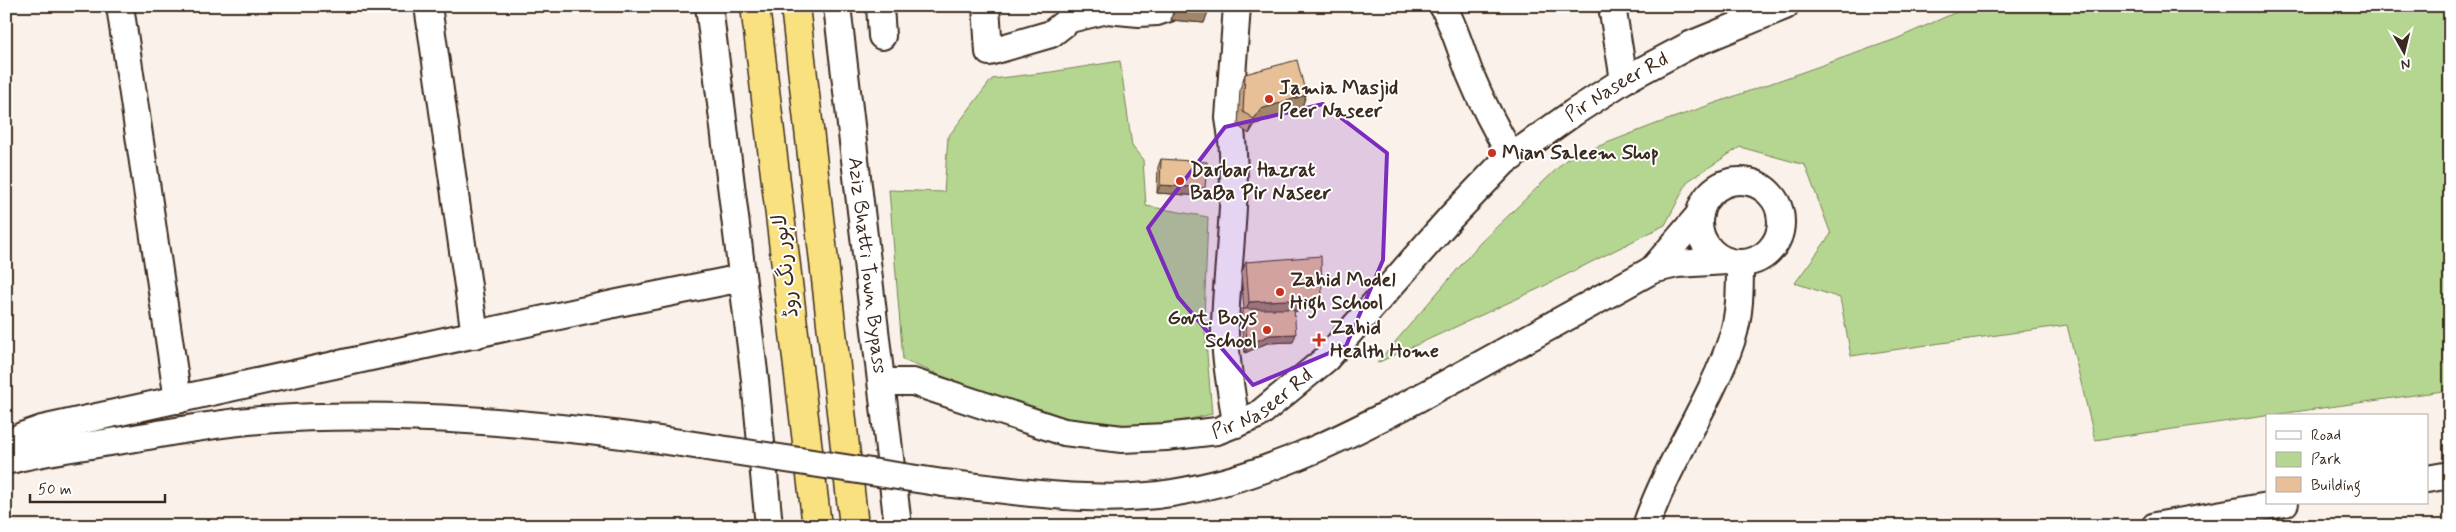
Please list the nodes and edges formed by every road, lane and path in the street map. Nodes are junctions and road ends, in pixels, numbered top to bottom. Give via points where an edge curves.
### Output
1 (120, 6) edge
2 (428, 6) edge
3 (709, 6) edge
4 (755, 6) edge
5 (795, 6) edge
6 (837, 6) edge
7 (880, 6) edge
8 (986, 6) edge
9 (1169, 6) edge
10 (1237, 6) edge
11 (1443, 6) edge
12 (1612, 6) edge
13 (1785, 6) edge
14 (882, 36) dead end
15 (1624, 80) junction
16 (1512, 157) junction
17 (1700, 214) junction
18 (1734, 262) junction
19 (1652, 270) junction
20 (742, 278) junction
21 (475, 335) junction
22 (882, 382) junction
23 (178, 400) junction
24 (1236, 424) junction
25 (10, 460) edge
26 (2450, 475) edge
27 (2428, 479) edge
28 (2279, 504) edge
29 (769, 526) edge
30 (817, 526) edge
31 (854, 526) edge
32 (898, 526) edge
33 (1646, 526) edge
34 (2155, 526) edge

1 - 23 street
2 - 21 street
3 - 20 street
4 - 30 highway, لاہور رنگ روڈ
5 - 31 highway, لاہور رنگ روڈ
6 - 22 street, Aziz Bhatti Town Bypass
7 - 14 street
8 - 9 street via 989,52 1051,34 1070,18 1107,10 1157,12
10 - 24 street via 1229,118 1233,185 1225,328
11 - 16 street via 1490,120
12 - 15 street
13 - 15 street, Pir Naseer Rd via 1690,45
15 - 16 street, Pir Naseer Rd
16 - 24 street, Pir Naseer Rd via 1451,217 1326,359 1258,415
17 - 18 street via 1699,226 1708,248 1716,256
17 - 18 street via 1713,191 1737,181 1750,182 1772,196 1779,208 1781,221 1780,234 1774,246 1753,261
17 - 19 street
18 - 19 street via 1677,264
18 - 33 street via 1737,316 1732,338 1711,390
19 - 25 street, bridge via 1372,424 1259,472 1171,493 1074,496 943,483 571,427 330,416 247,421
20 - 21 street
20 - 29 street
21 - 23 street
22 - 24 street, Pir Naseer Rd via 913,382 1064,432 1122,439 1217,431
22 - 32 street, Aziz Bhatti Town Bypass
23 - 25 street via 22,436 14,442
26 - 27 street
28 - 34 street

